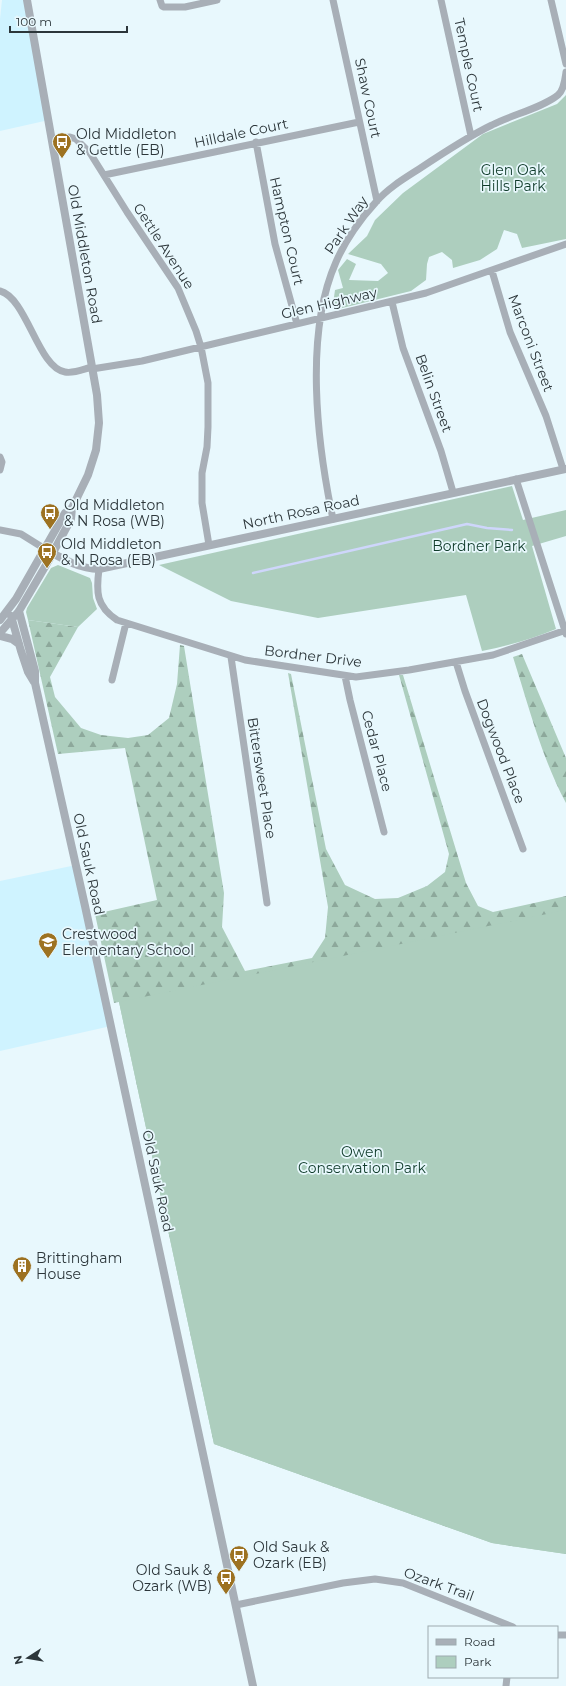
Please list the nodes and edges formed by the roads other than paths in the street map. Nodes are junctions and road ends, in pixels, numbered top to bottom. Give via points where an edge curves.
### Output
1 (27, 0) edge
2 (160, 0) edge
3 (217, 0) edge
4 (333, 0) edge
5 (441, 0) edge
6 (551, 0) edge
7 (566, 64) edge
8 (566, 72) edge
9 (360, 122) junction
10 (471, 136) junction
11 (52, 139) junction
12 (256, 142) junction
13 (104, 175) junction
14 (377, 201) junction
15 (566, 244) edge
16 (492, 271) junction
17 (0, 291) edge
18 (392, 302) junction
19 (320, 319) junction
20 (297, 324) junction
21 (201, 346) junction
22 (92, 368) junction
23 (0, 457) edge
24 (564, 469) edge
25 (0, 470) edge
26 (516, 479) junction
27 (453, 492) junction
28 (72, 508) junction
29 (333, 519) junction
30 (0, 530) edge
31 (209, 545) junction
32 (45, 549) junction
33 (53, 553) junction
34 (98, 568) junction
35 (8, 610) junction
36 (19, 611) junction
37 (13, 619) junction
38 (0, 620) edge
39 (126, 623) junction
40 (566, 632) edge
41 (0, 635) edge
42 (18, 644) junction
43 (230, 657) junction
44 (456, 662) junction
45 (346, 676) junction
46 (112, 680) dead end
47 (35, 682) junction
48 (384, 832) dead end
49 (523, 849) dead end
50 (267, 903) dead end
51 (236, 1605) junction
52 (510, 1626) edge
53 (253, 1686) edge

1 - 11 street, Old Middleton Road
2 - 3 street via 164,7 185,7
4 - 9 street, Shaw Court
5 - 10 street, Temple Court
6 - 7 street
8 - 10 street, Park Way via 566,79 559,94
9 - 12 street, Hilldale Court
9 - 14 street, Shaw Court
10 - 14 street, Park Way via 405,178
11 - 13 street, Gettle Avenue via 76,139 90,153
11 - 22 street, Old Middleton Road
12 - 13 street, Hilldale Court
12 - 20 street, Hampton Court via 275,244
13 - 21 street, Gettle Avenue via 178,288
14 - 19 street, Park Way via 336,260
15 - 16 street, Glen Highway
16 - 18 street, Glen Highway
16 - 24 street, Marconi Street via 510,332 546,416
17 - 22 street, Glen Highway via 5,292 14,301 40,348 54,367 66,373
18 - 19 street, Glen Highway
18 - 27 street, Belin Street via 403,348 441,451
19 - 20 street, Glen Highway
19 - 29 street, Park Way via 318,404
20 - 21 street, Glen Highway
21 - 22 street, Glen Highway via 142,361
21 - 31 street, Gettle Avenue via 208,383 207,447 202,473 202,503
22 - 28 street, Old Middleton Road via 99,410 98,436 94,462
23 - 25 street
24 - 26 street, North Rosa Road
26 - 27 street, North Rosa Road
26 - 40 street
27 - 29 street, North Rosa Road
28 - 32 street, Old Middleton Road via 65,513
28 - 33 street, Old Middleton Road via 71,519
29 - 31 street, North Rosa Road
30 - 32 street via 21,534
31 - 34 street, North Rosa Road
32 - 33 street, North Rosa Road
32 - 35 street, Old Middleton Road
33 - 34 street, North Rosa Road via 80,566
33 - 36 street, Old Middleton Road
34 - 39 street, Bordner Drive via 98,597 103,608 117,620
35 - 36 street
35 - 37 street, Old Sauk Road
35 - 38 street, Old Middleton Road
36 - 37 street, Old Middleton Road
36 - 47 street, Old Sauk Road
37 - 41 street, Old Middleton Road
37 - 42 street, Old Sauk Road
39 - 43 street, Bordner Drive
39 - 46 street
40 - 44 street, Bordner Drive via 493,655
41 - 42 street
42 - 47 street, Old Sauk Road via 28,672
43 - 45 street, Bordner Drive
43 - 50 street, Bittersweet Place
44 - 45 street, Bordner Drive via 356,677
44 - 49 street, Dogwood Place
45 - 48 street, Cedar Place
47 - 51 street, Old Sauk Road
51 - 52 street, Ozark Trail via 375,1579 403,1583
51 - 53 street, Old Sauk Road

